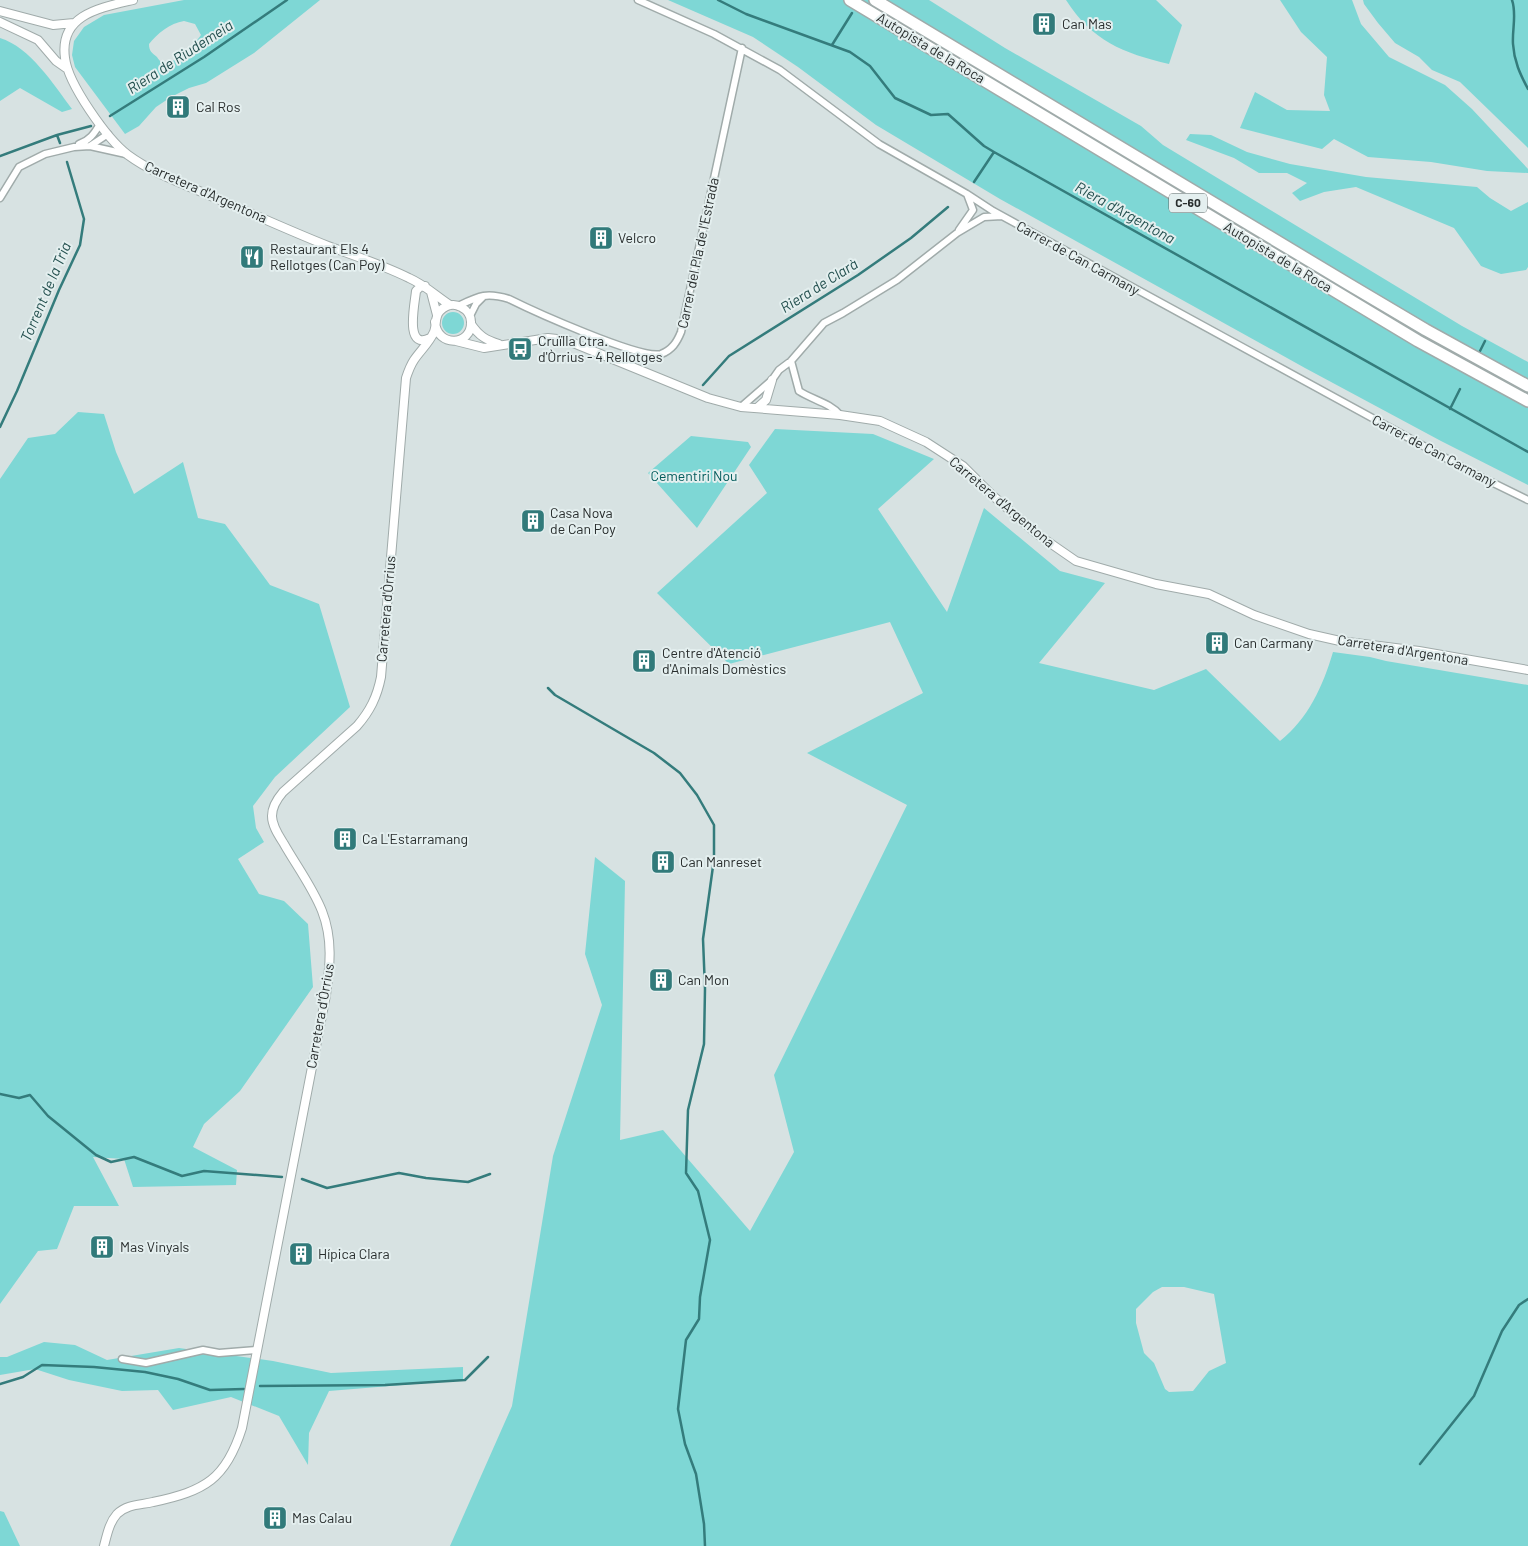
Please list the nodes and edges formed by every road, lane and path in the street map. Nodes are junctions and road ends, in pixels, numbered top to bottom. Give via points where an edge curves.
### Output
1 (132, 0) edge
2 (638, 0) edge
3 (850, 0) edge
4 (875, 0) edge
5 (0, 11) edge
6 (0, 22) edge
7 (74, 23) junction
8 (742, 48) junction
9 (66, 68) junction
10 (104, 129) junction
11 (90, 146) junction
12 (74, 147) junction
13 (127, 154) junction
14 (967, 194) junction
15 (0, 198) edge
16 (1002, 216) junction
17 (957, 233) junction
18 (428, 289) junction
19 (485, 295) junction
20 (454, 305) junction
21 (436, 318) junction
22 (471, 320) junction
23 (446, 340) junction
24 (428, 341) junction
25 (456, 341) junction
26 (501, 345) junction
27 (791, 362) junction
28 (772, 380) junction
29 (1528, 386) edge
30 (1528, 401) edge
31 (741, 407) junction
32 (757, 408) junction
33 (840, 415) junction
34 (1528, 500) edge
35 (1528, 670) edge
36 (257, 1350) junction
37 (122, 1359) dead end
38 (104, 1546) edge

1 - 7 street via 89,12
2 - 8 street, Carrer de Can Carmany
3 - 30 highway, Autopista de la Roca / C-60 via 1418,341
4 - 29 highway, Autopista de la Roca / C-60 via 1453,346
5 - 7 street via 53,25
6 - 9 street via 38,40
7 - 9 street, Carretera d'Argentona via 65,34
8 - 14 street, Carrer de Can Carmany via 780,70 879,144
8 - 19 street, Carrer del Pla de l'Estrada via 681,332 675,345 660,354 638,352 509,299
9 - 10 street, Carretera d'Argentona
10 - 11 street
10 - 12 street
10 - 13 street, Carretera d'Argentona
11 - 12 street
11 - 13 street
12 - 15 street via 45,154 19,167
13 - 18 street, Carretera d'Argentona via 155,172 325,245 409,277
14 - 16 street, Carrer de Can Carmany
14 - 17 street via 973,210
16 - 17 street via 984,217
16 - 34 street, Carrer de Can Carmany
17 - 27 street via 897,280 824,323
18 - 20 street, Carretera d'Argentona
18 - 21 street
18 - 24 street via 420,287 416,291 413,332 416,338
19 - 20 street
19 - 22 street via 476,304
20 - 21 street via 442,308
20 - 22 street via 466,310
21 - 23 street via 438,333
21 - 24 street, Carretera d'Òrrius
22 - 25 street via 467,335
22 - 26 street via 485,340
23 - 24 street
23 - 25 street
24 - 36 street, Carretera d'Òrrius via 413,361 406,378 378,692 357,726 283,792 272,816 279,835 323,912 330,940 331,965
25 - 26 street via 484,348
26 - 31 street, Carretera d'Argentona via 548,338 566,340 708,398
27 - 28 street
27 - 33 street via 799,391 834,408
28 - 31 street
28 - 32 street via 766,400
31 - 32 street, Carretera d'Argentona
32 - 33 street, Carretera d'Argentona
33 - 35 street, Carretera d'Argentona via 880,421 926,442 962,466 1037,534 1076,561 1156,584 1209,594 1254,615 1309,634
36 - 37 street via 219,1353 203,1350 146,1362
36 - 38 street, Carretera d'Òrrius via 242,1428 226,1466 210,1481 185,1494 122,1510 112,1522

